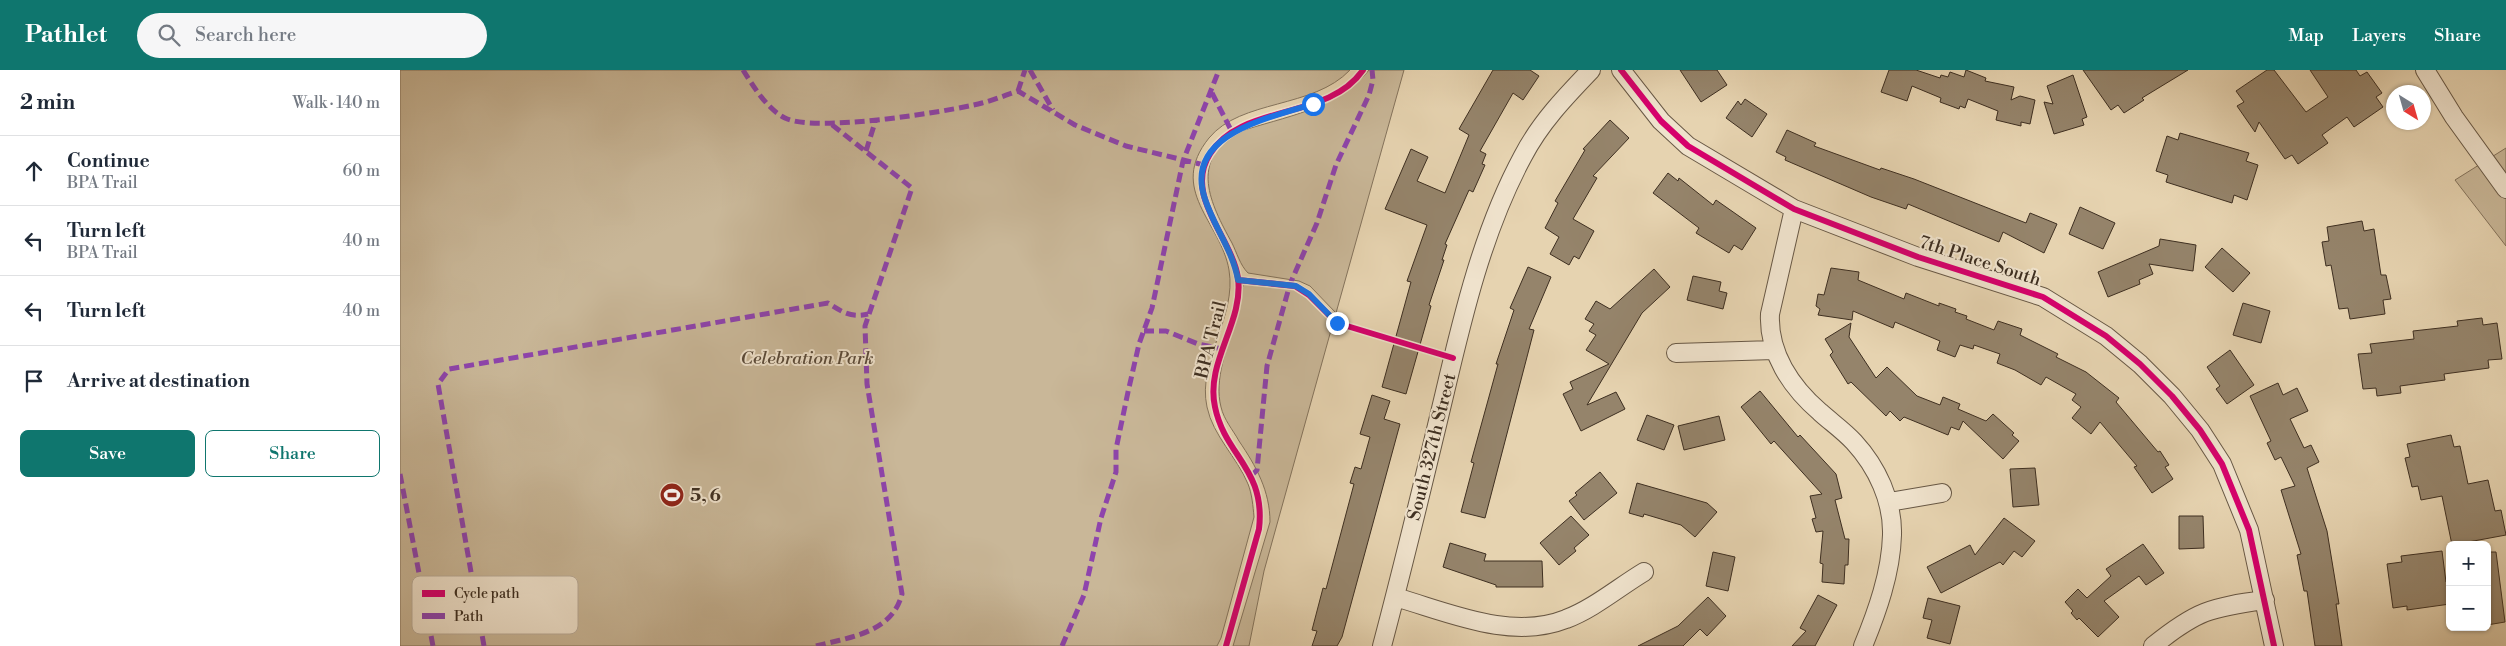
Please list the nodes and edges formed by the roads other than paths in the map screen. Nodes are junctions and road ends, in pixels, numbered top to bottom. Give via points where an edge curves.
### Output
1 (1591, 70) edge
2 (1621, 70) edge
3 (2425, 70) edge
4 (2506, 189) edge
5 (1794, 209) junction
6 (1774, 350) junction
7 (1676, 353) dead end
8 (1942, 493) dead end
9 (1888, 502) junction
10 (1644, 572) dead end
11 (1395, 597) junction
12 (2265, 600) junction
13 (1382, 646) edge
14 (1864, 646) edge
15 (2153, 646) edge
16 (2274, 646) edge

1 - 11 street, South 327th Street via 1541,127 1523,156 1481,258 1453,358
2 - 5 street, 7th Place South via 1661,121 1688,146
3 - 4 street
5 - 6 street via 1770,314
5 - 12 street, 7th Place South via 1918,257 2043,297 2106,336 2140,364 2200,430 2222,464 2249,530
6 - 7 street
6 - 9 street via 1806,399 1853,440 1867,458
8 - 9 street
9 - 14 street via 1892,534 1890,553 1876,614
10 - 11 street via 1578,614 1555,623 1497,625 1468,620
11 - 13 street, South 327th Street
12 - 15 street via 2222,606 2195,615
12 - 16 street, 7th Place South

